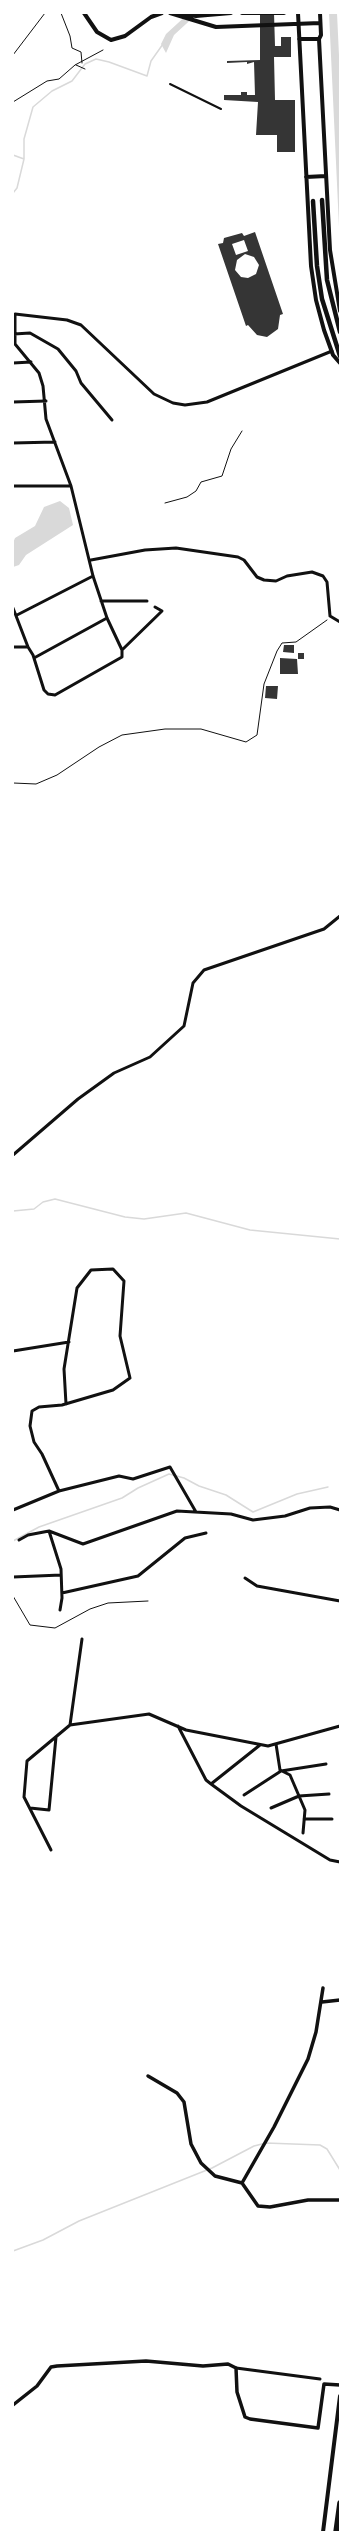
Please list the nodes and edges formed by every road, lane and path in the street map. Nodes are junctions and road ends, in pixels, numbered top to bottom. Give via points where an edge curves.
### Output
1 (45, 13) edge
2 (60, 13) edge
3 (84, 13) edge
4 (162, 13) edge
5 (171, 13) edge
6 (202, 13) edge
7 (231, 13) edge
8 (242, 13) edge
9 (284, 13) edge
10 (298, 13) edge
11 (320, 13) edge
12 (214, 14) edge
13 (181, 16) junction
14 (320, 23) junction
15 (299, 24) junction
16 (300, 39) junction
17 (319, 39) junction
18 (103, 50) dead end
19 (13, 55) edge
20 (82, 63) junction
21 (76, 65) junction
22 (86, 69) dead end
23 (170, 84) dead end
24 (13, 102) edge
25 (221, 109) dead end
26 (326, 176) junction
27 (306, 177) junction
28 (322, 200) dead end
29 (313, 201) dead end
30 (340, 311) edge
31 (340, 332) edge
32 (14, 334) edge
33 (14, 342) edge
34 (333, 353) junction
35 (340, 354) edge
36 (31, 362) junction
37 (13, 363) edge
38 (340, 363) edge
39 (46, 401) junction
40 (13, 402) edge
41 (112, 420) dead end
42 (242, 431) dead end
43 (55, 442) junction
44 (13, 443) edge
45 (13, 486) edge
46 (71, 486) junction
47 (165, 503) dead end
48 (91, 560) junction
49 (93, 576) junction
50 (101, 600) junction
51 (147, 601) dead end
52 (155, 607) dead end
53 (13, 608) edge
54 (17, 615) junction
55 (330, 617) junction
56 (107, 618) junction
57 (340, 622) edge
58 (13, 647) edge
59 (28, 647) junction
60 (122, 650) junction
61 (34, 658) junction
62 (13, 784) edge
63 (340, 916) edge
64 (13, 1155) edge
65 (69, 1342) junction
66 (13, 1351) edge
67 (66, 1404) junction
68 (60, 1491) junction
69 (13, 1510) edge
70 (340, 1510) edge
71 (196, 1512) junction
72 (49, 1531) junction
73 (206, 1534) dead end
74 (19, 1540) dead end
75 (61, 1575) junction
76 (13, 1577) edge
77 (245, 1578) dead end
78 (62, 1593) junction
79 (13, 1596) edge
80 (148, 1600) dead end
81 (340, 1601) edge
82 (60, 1610) dead end
83 (82, 1639) dead end
84 (70, 1725) junction
85 (178, 1726) junction
86 (340, 1726) edge
87 (56, 1737) junction
88 (276, 1744) junction
89 (260, 1745) junction
90 (326, 1764) dead end
91 (282, 1770) junction
92 (211, 1784) junction
93 (329, 1794) dead end
94 (244, 1795) dead end
95 (299, 1796) junction
96 (30, 1808) junction
97 (271, 1808) dead end
98 (304, 1819) junction
99 (332, 1819) dead end
100 (303, 1833) dead end
101 (52, 1850) dead end
102 (340, 1862) edge
103 (323, 1988) dead end
104 (340, 2000) edge
105 (322, 2002) junction
106 (148, 2076) dead end
107 (242, 2184) junction
108 (340, 2200) edge
109 (236, 2368) junction
110 (320, 2379) dead end
111 (340, 2385) edge
112 (340, 2396) edge
113 (13, 2405) edge
114 (340, 2503) edge
115 (323, 2532) edge
116 (336, 2532) edge

1 - 19 path
2 - 20 path via 72,48 81,52
3 - 4 main road via 97,32 111,40 125,36
5 - 13 main road
6 - 12 street
7 - 12 main road
8 - 9 main road
10 - 15 main road
11 - 14 main road
12 - 13 main road
13 - 15 main road via 216,27
14 - 15 main road
14 - 17 main road
15 - 16 main road
16 - 17 main road
16 - 27 main road
17 - 26 main road
18 - 20 path via 94,53
20 - 21 path
21 - 22 path
21 - 24 path via 59,79 47,81
23 - 25 street
26 - 27 main road
26 - 30 main road via 332,265
27 - 34 main road via 312,282
28 - 31 main road via 327,280
29 - 35 main road via 322,299
32 - 33 street
32 - 34 street via 15,314 74,322 86,329 154,394 173,403 185,405 207,402
32 - 41 street via 30,333 58,349
33 - 36 street
34 - 38 main road
36 - 37 street
36 - 39 street via 39,373
39 - 40 street
39 - 43 street via 46,419
42 - 47 path via 231,449 222,476 201,482 196,491 187,497
43 - 44 street
43 - 46 street
45 - 46 street
46 - 48 street
48 - 49 street
48 - 55 street via 145,550 176,548 238,557 264,580 276,581 312,572 323,576 327,582
49 - 50 street
49 - 54 street
50 - 51 street
50 - 56 street
52 - 60 street via 162,612
53 - 54 street
54 - 59 street
55 - 57 street
55 - 62 path via 296,642 282,644 277,651 264,684 257,735 246,742 201,729 165,729 122,735 43,781 36,784
56 - 60 street
56 - 61 street
58 - 59 street
59 - 61 street
60 - 61 street via 122,657 115,662 55,695 44,690
63 - 64 street via 324,929 204,970 193,983 184,1026 150,1057 114,1074 78,1099
65 - 66 street
65 - 67 street via 64,1368
65 - 67 street via 77,1288 91,1270 113,1269 124,1281 120,1336 130,1378 112,1390
67 - 68 street via 39,1407 32,1411 30,1426 34,1442
68 - 69 street
68 - 71 street via 119,1476 133,1479 170,1467
70 - 71 street via 330,1507 310,1508 285,1516 253,1520 230,1514
71 - 72 street via 177,1511 83,1544
72 - 74 street via 28,1535
72 - 75 street
73 - 78 street via 185,1538 138,1576
75 - 76 street
75 - 78 street
77 - 81 street via 257,1586
78 - 82 street
79 - 80 path via 30,1624 55,1628 90,1609 108,1603
83 - 84 street
84 - 85 street via 149,1714
84 - 87 street
85 - 89 street via 186,1730
85 - 92 street via 206,1780
86 - 88 street
87 - 96 street via 27,1761 24,1797
87 - 96 street via 49,1810
88 - 89 street
88 - 91 street
89 - 92 street
90 - 91 street
91 - 94 street
91 - 95 street via 290,1775
92 - 102 street via 241,1806 330,1860
93 - 95 street
95 - 97 street
95 - 98 street via 305,1810
96 - 101 street
98 - 99 street
98 - 100 street
103 - 105 street
104 - 105 street
105 - 107 street via 308,2059
106 - 107 street via 181,2097 186,2107 193,2149 204,2166 215,2176
107 - 108 street via 255,2204 262,2207 308,2200
109 - 110 street
109 - 111 street via 237,2396 243,2415 250,2420 318,2428 324,2384
109 - 113 street via 228,2364 203,2366 152,2361 57,2366 51,2367 37,2386
112 - 115 main road
114 - 116 highway

